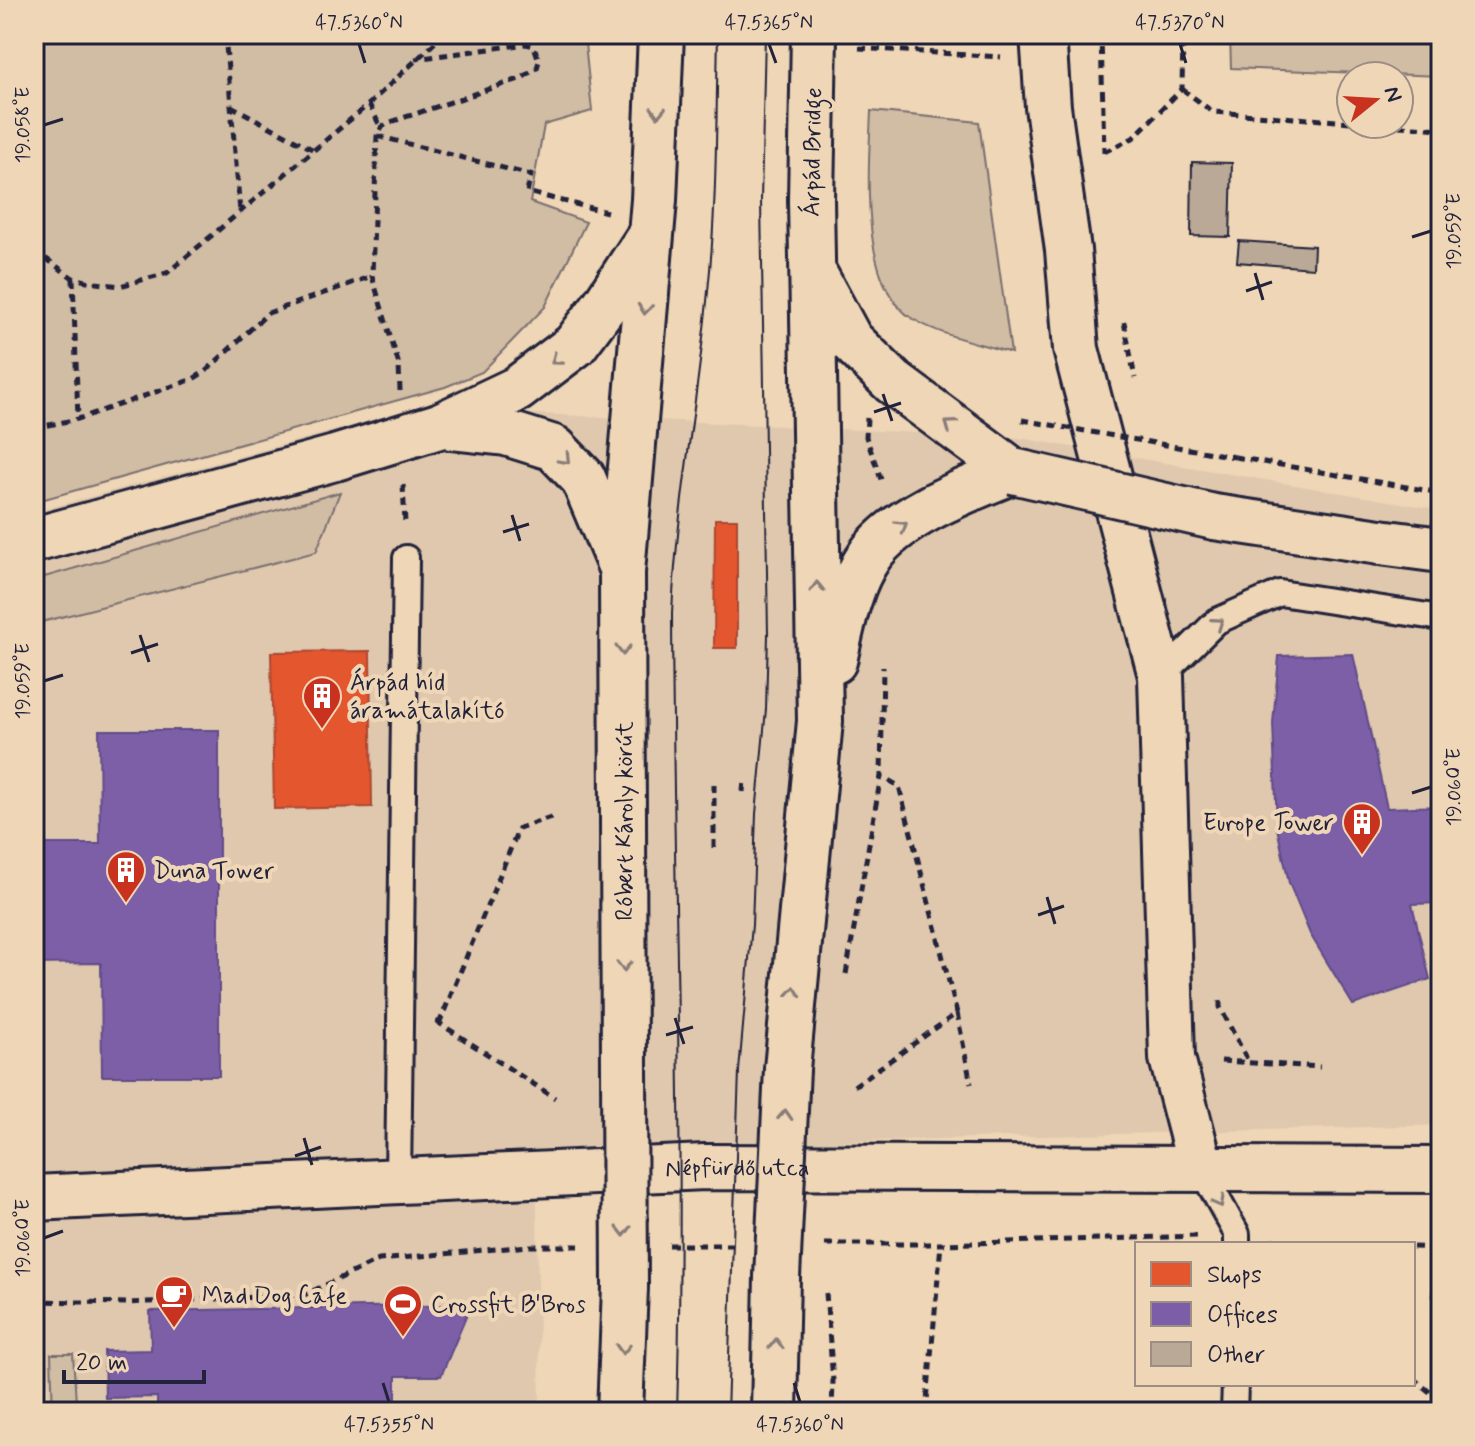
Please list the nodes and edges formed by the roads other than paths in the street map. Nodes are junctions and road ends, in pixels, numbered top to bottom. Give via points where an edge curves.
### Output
1 (661, 34) edge
2 (829, 41) edge
3 (1044, 47) edge
4 (653, 216) junction
5 (812, 270) junction
6 (439, 426) junction
7 (1013, 471) junction
8 (34, 540) edge
9 (1441, 550) edge
10 (406, 558) road end
11 (622, 572) junction
12 (1441, 618) edge
13 (1161, 676) junction
14 (820, 721) junction
15 (1201, 1169) junction
16 (1441, 1170) edge
17 (398, 1181) junction
18 (34, 1198) edge
19 (1237, 1239) edge
20 (1235, 1386) edge
21 (620, 1412) edge
22 (774, 1412) edge
23 (1234, 1412) edge

1 -> 4 main road
2 - 5 main road, Árpád Bridge, bridge via 811,200
3 - 13 main road via 1076,349
4 -> 6 main road via 604,306 575,345 517,389
4 -> 11 main road, Róbert Károly körút
7 -> 5 main road via 893,382 850,340
14 -> 5 main road
6 - 8 main road, bridge
6 -> 11 main road via 506,433 554,448 583,478
7 - 9 main road, bridge via 1214,517
14 -> 7 main road via 846,608 869,557 886,536 951,496
10 - 17 lane
11 -> 21 main road, Róbert Károly körút, bridge via 625,1287
13 -> 12 lane via 1217,621 1280,593
13 - 15 main road via 1172,1058
22 -> 14 main road, bridge via 764,1261
15 - 16 main road, Népfürdő utca
15 - 17 main road, Népfürdő utca via 705,1167
15 -> 19 lane
17 - 18 main road, Népfürdő utca
20 - 23 lane

